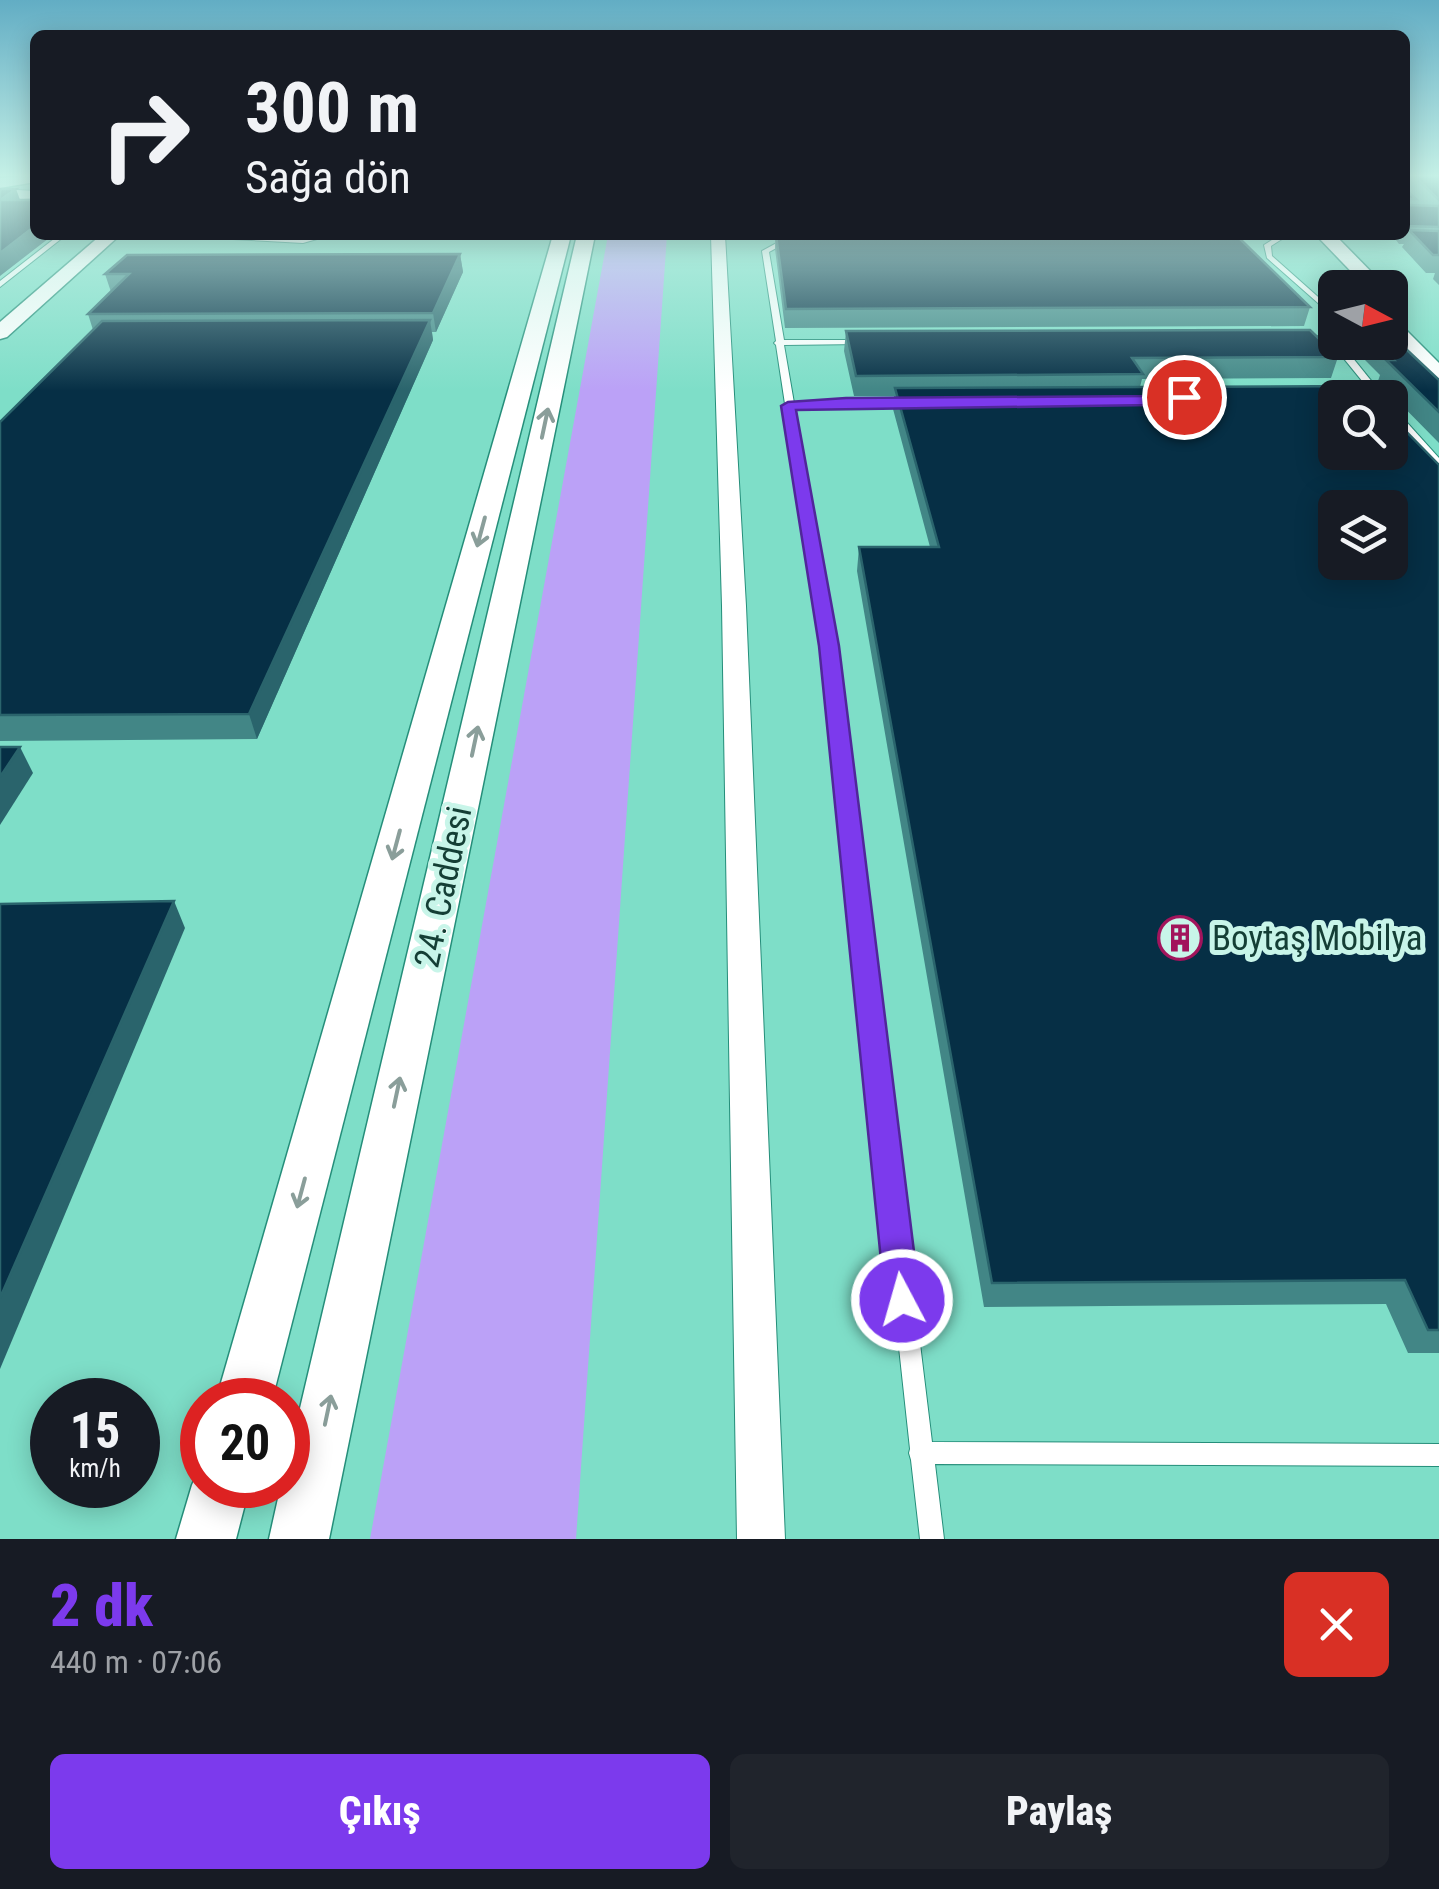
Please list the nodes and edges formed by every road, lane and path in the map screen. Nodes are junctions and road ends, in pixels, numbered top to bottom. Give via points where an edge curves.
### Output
1 (48, 247) edge
2 (68, 247) edge
3 (98, 247) edge
4 (559, 247) edge
5 (583, 247) edge
6 (719, 247) edge
7 (772, 247) edge
8 (1268, 247) edge
9 (1313, 247) edge
10 (1337, 247) edge
11 (1335, 270) edge
12 (1360, 270) edge
13 (0, 285) edge
14 (1318, 301) edge
15 (0, 305) edge
16 (1408, 317) edge
17 (0, 333) edge
18 (1293, 338) edge
19 (1318, 339) edge
20 (872, 341) edge
21 (778, 343) junction
22 (1408, 343) edge
23 (1439, 347) edge
24 (1351, 360) edge
25 (1439, 375) edge
26 (1367, 380) edge
27 (922, 402) edge
28 (788, 406) junction
29 (1408, 429) edge
30 (1439, 464) edge
31 (250, 1378) edge
32 (920, 1453) junction
33 (1439, 1454) edge
34 (215, 1508) edge
35 (206, 1539) edge
36 (299, 1539) edge
37 (761, 1539) edge
38 (932, 1539) edge

1 - 13 lane
2 - 15 street
3 - 17 street
4 -> 31 street, 24. Caddesi
36 -> 5 street, 24. Caddesi
6 - 37 street
7 - 21 lane via 765,250
8 - 14 lane via 1269,257
9 - 11 street
10 - 12 street
16 - 23 street
18 - 19 lane
20 - 21 lane
21 - 28 lane
22 - 25 street
24 - 26 lane
27 - 28 lane
28 - 32 lane via 829,646
29 - 30 lane
32 - 33 lane
32 - 38 lane
34 - 35 street

